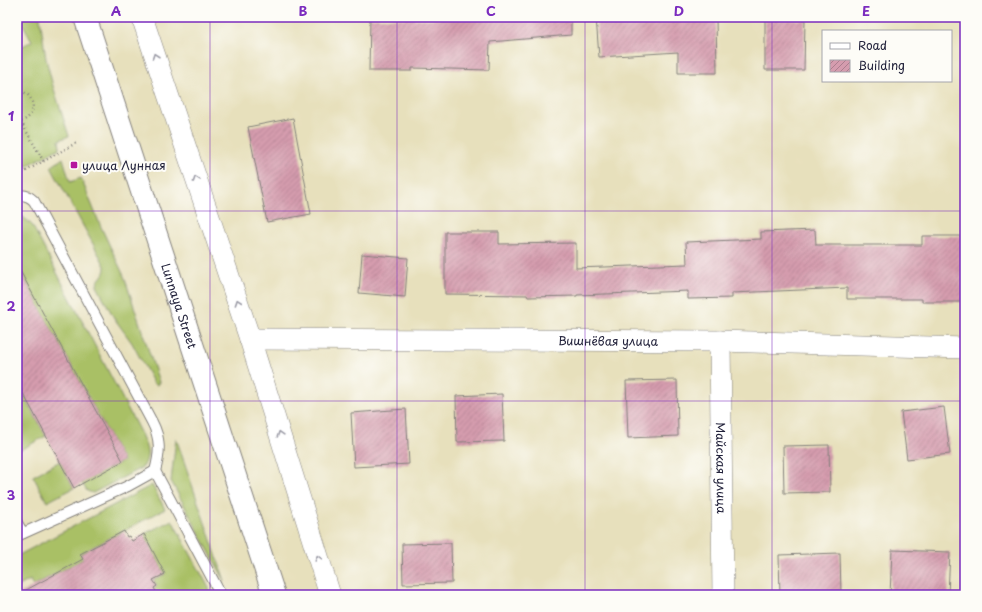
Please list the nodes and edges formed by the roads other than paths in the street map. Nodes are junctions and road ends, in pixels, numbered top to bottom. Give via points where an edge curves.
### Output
1 (85, 17) edge
2 (142, 17) edge
3 (17, 196) edge
4 (250, 339) junction
5 (720, 341) junction
6 (965, 348) edge
7 (155, 471) junction
8 (17, 523) edge
9 (20, 535) edge
10 (221, 595) edge
11 (274, 595) edge
12 (330, 595) edge
13 (722, 595) edge

1 - 11 street, Lunnaya Street
4 -> 2 street
3 - 7 lane via 30,197 34,201 152,422 160,442
4 - 5 street, Вишнёвая улица
12 -> 4 street
5 - 6 street, Вишнёвая улица
5 - 13 street, Майская улица
7 - 9 lane
7 - 10 lane
8 - 9 lane

